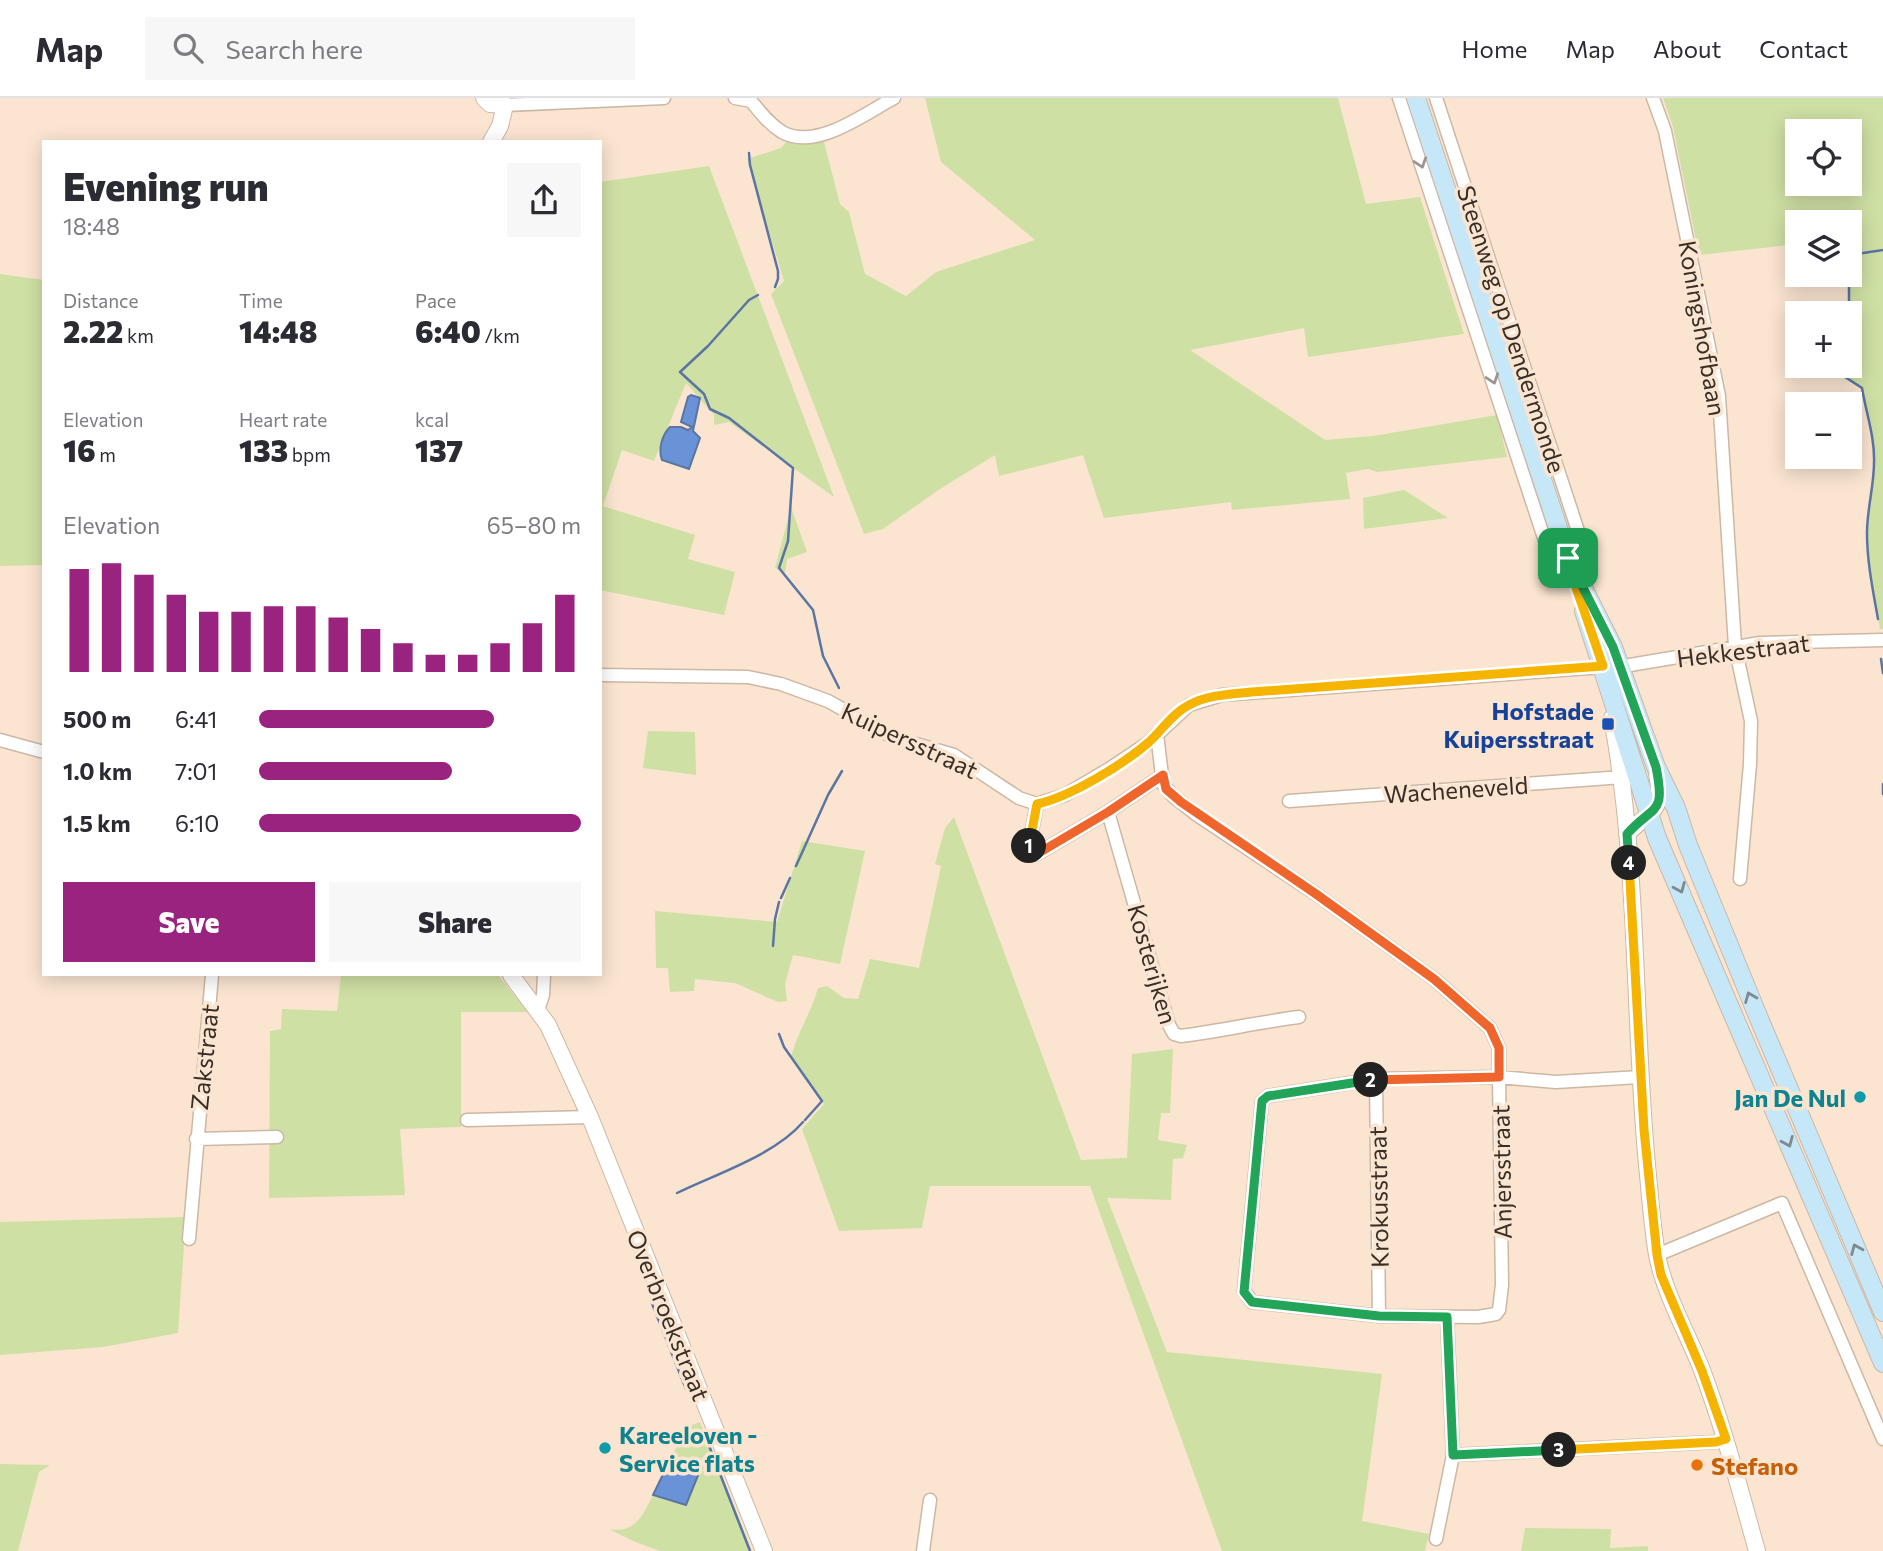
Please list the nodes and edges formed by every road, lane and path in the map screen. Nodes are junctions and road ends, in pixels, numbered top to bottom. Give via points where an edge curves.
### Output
1 (484, 98) edge
2 (664, 98) edge
3 (735, 98) edge
4 (894, 98) edge
5 (1399, 98) edge
6 (1416, 98) edge
7 (1436, 98) edge
8 (1653, 98) edge
9 (751, 99) edge
10 (878, 102) edge
11 (505, 104) junction
12 (492, 140) edge
13 (1480, 314) junction
14 (1568, 558) junction
15 (1883, 640) edge
16 (1735, 646) junction
17 (1611, 666) junction
18 (602, 675) edge
19 (1607, 684) junction
20 (1157, 734) junction
21 (0, 740) edge
22 (42, 751) edge
23 (1656, 767) junction
24 (1163, 775) junction
25 (1623, 777) junction
26 (1289, 801) dead end
27 (1037, 804) junction
28 (1108, 812) junction
29 (1649, 816) junction
30 (1627, 834) junction
31 (1740, 879) dead end
32 (212, 976) edge
33 (512, 976) edge
34 (544, 976) edge
35 (538, 1010) junction
36 (1299, 1017) dead end
37 (1499, 1077) junction
38 (1640, 1077) junction
39 (1376, 1079) junction
40 (590, 1117) junction
41 (467, 1120) dead end
42 (277, 1137) dead end
43 (196, 1139) junction
44 (189, 1239) dead end
45 (1657, 1255) junction
46 (1883, 1312) edge
47 (1379, 1316) junction
48 (1447, 1317) junction
49 (1883, 1363) edge
50 (1726, 1439) junction
51 (1883, 1439) edge
52 (1453, 1455) junction
53 (930, 1500) dead end
54 (1436, 1539) dead end
55 (764, 1551) edge
56 (923, 1551) edge
57 (1757, 1551) edge

1 - 11 street via 490,104
2 - 11 street
3 - 9 street
4 - 10 street
5 -> 13 street, Steenweg op Dendermonde
6 - 13 main road, Steenweg op Dendermonde
7 - 14 street, Steenweg op Dendermonde via 1580,537
8 - 16 street, Koningshofbaan via 1665,131 1718,396
9 - 10 street via 784,133 812,137 839,129
11 - 12 street
13 - 14 main road, Steenweg op Dendermonde
14 - 17 main road, Steenweg op Dendermonde
15 - 16 street, Hekkestraat
16 - 17 street, Hekkestraat
16 - 31 street, Koningshofbaan via 1752,734
17 - 19 main road, Steenweg op Dendermonde
17 - 20 street via 1222,695 1189,705
17 - 23 main road, Steenweg op Dendermonde
18 - 27 street, Kuipersstraat via 748,677 782,684 828,701 892,737 954,755 1019,798
19 - 25 street, Steenweg op Dendermonde
19 - 29 main road, Steenweg op Dendermonde
20 - 24 street
20 - 27 street via 1078,789
21 - 22 street
23 - 29 street via 1660,796
46 -> 23 main road, Steenweg op Dendermonde
24 - 28 street
24 - 37 street via 1166,789 1197,814 1434,979 1482,1020 1497,1042
25 - 26 street, Wacheneveld
25 - 30 street, Steenweg op Dendermonde
27 - 28 street via 1029,846 1037,854
28 - 36 street, Kosterijken via 1174,1034 1208,1033
29 - 30 street
29 -> 49 main road, Steenweg op Dendermonde
30 - 38 street, Steenweg op Dendermonde
32 - 43 street, Zakstraat
33 - 35 street, Overbroekstraat
34 - 35 street
35 - 40 street, Overbroekstraat
37 - 38 street via 1556,1082
37 - 39 street, Anjersstraat
37 - 48 street, Anjersstraat via 1502,1304 1496,1314
38 - 45 street, Steenweg op Dendermonde
39 - 47 street, Krokusstraat
39 - 47 street, Anjersstraat via 1268,1096 1262,1101 1244,1292 1252,1302
40 - 41 street
40 - 55 street, Overbroekstraat
42 - 43 street, Zakstraat
43 - 44 street, Zakstraat
45 - 50 street, Steenweg op Dendermonde
45 - 51 street via 1782,1203
47 - 48 street, Anjersstraat
48 - 52 street
50 - 52 street
50 - 57 street, Steenweg op Dendermonde
52 - 54 street
53 - 56 street

